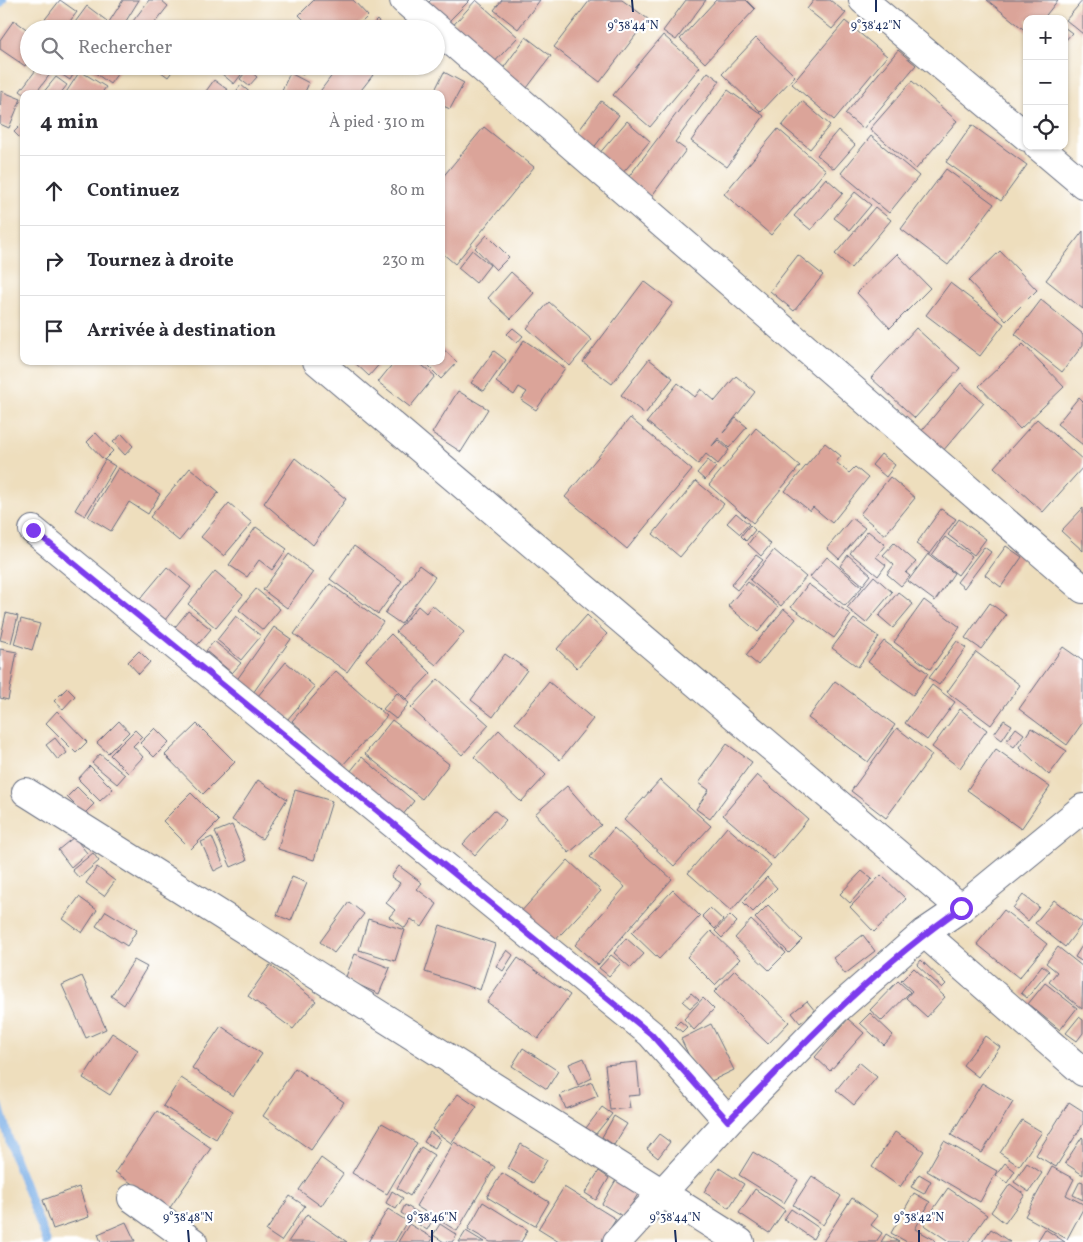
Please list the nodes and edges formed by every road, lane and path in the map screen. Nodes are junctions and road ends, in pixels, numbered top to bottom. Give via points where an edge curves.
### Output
1 (404, 0) edge
2 (863, 0) edge
3 (427, 20) edge
4 (445, 36) edge
5 (1023, 134) edge
6 (1043, 150) edge
7 (1083, 184) edge
8 (322, 365) edge
9 (33, 530) dead end
10 (1083, 589) edge
11 (26, 792) dead end
12 (1083, 808) edge
13 (961, 908) junction
14 (924, 933) junction
15 (1083, 1072) edge
16 (728, 1121) junction
17 (662, 1193) junction
18 (132, 1198) dead end
19 (193, 1242) edge
20 (617, 1242) edge
21 (740, 1242) edge

1 - 3 street
2 - 5 street
4 - 10 street
6 - 7 street
8 - 13 street
9 - 16 street via 651,1034
11 - 17 street
12 - 13 street
13 - 14 street
14 - 15 street
14 - 16 street via 835,1011
16 - 17 street
17 - 20 street
17 - 21 street
18 - 19 street

